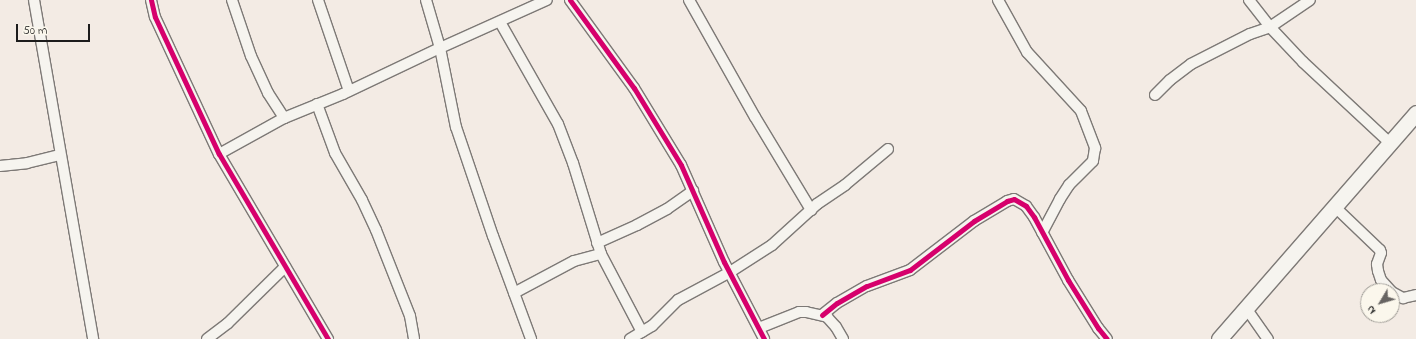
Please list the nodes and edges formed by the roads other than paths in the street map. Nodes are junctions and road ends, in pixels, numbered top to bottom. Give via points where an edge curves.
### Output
1 (34, 0) edge
2 (151, 0) edge
3 (232, 0) edge
4 (318, 0) edge
5 (426, 0) edge
6 (547, 0) edge
7 (570, 0) edge
8 (689, 0) edge
9 (998, 0) edge
10 (1249, 0) edge
11 (1310, 0) edge
12 (500, 22) junction
13 (1270, 26) junction
14 (440, 48) junction
15 (349, 91) junction
16 (1154, 95) dead end
17 (317, 104) junction
18 (1416, 113) edge
19 (284, 118) junction
20 (1390, 143) junction
21 (888, 149) dead end
22 (219, 154) junction
23 (60, 155) junction
24 (0, 166) edge
25 (693, 191) junction
26 (1335, 207) junction
27 (811, 210) junction
28 (1042, 233) junction
29 (597, 243) junction
30 (601, 254) junction
31 (285, 268) junction
32 (730, 272) junction
33 (1384, 283) edge
34 (514, 293) junction
35 (1416, 295) edge
36 (1400, 296) edge
37 (1246, 308) junction
38 (822, 315) junction
39 (759, 328) junction
40 (642, 332) junction
41 (93, 339) edge
42 (207, 339) edge
43 (328, 339) edge
44 (414, 339) edge
45 (531, 339) edge
46 (630, 339) edge
47 (764, 339) edge
48 (843, 339) edge
49 (1107, 339) edge
50 (1219, 339) edge
51 (1268, 339) edge

1 - 23 street
2 - 22 street via 158,24
3 - 19 street via 251,56 268,93
4 - 15 street
5 - 14 street
6 - 12 street
7 - 25 street via 634,88 681,165
8 - 27 street
9 - 28 street via 1027,52 1081,111 1095,148 1093,161 1069,186
10 - 13 street
11 - 13 street
12 - 14 street
12 - 29 street via 558,124 573,163
13 - 16 street via 1191,64
13 - 20 street via 1303,62
14 - 15 street
14 - 34 street via 456,127
15 - 17 street
17 - 19 street
17 - 44 street via 335,153 376,230 410,316
18 - 20 street
19 - 22 street
20 - 26 street
21 - 27 street
22 - 31 street
23 - 24 street
23 - 41 street
25 - 29 street via 667,209
25 - 32 street
26 - 33 street via 1380,250 1377,264
26 - 37 street
27 - 32 street via 772,245
28 - 38 street via 1026,206 1014,200 1007,201 974,221 910,270 867,286
28 - 49 street via 1068,280
29 - 30 street
30 - 34 street via 574,261
30 - 40 street
31 - 42 street
31 - 43 street
32 - 39 street
32 - 40 street via 678,300 661,318
34 - 45 street
35 - 36 street via 1403,298
37 - 50 street
37 - 51 street
38 - 39 street via 799,312
38 - 48 street via 832,322
39 - 47 street
40 - 46 street

